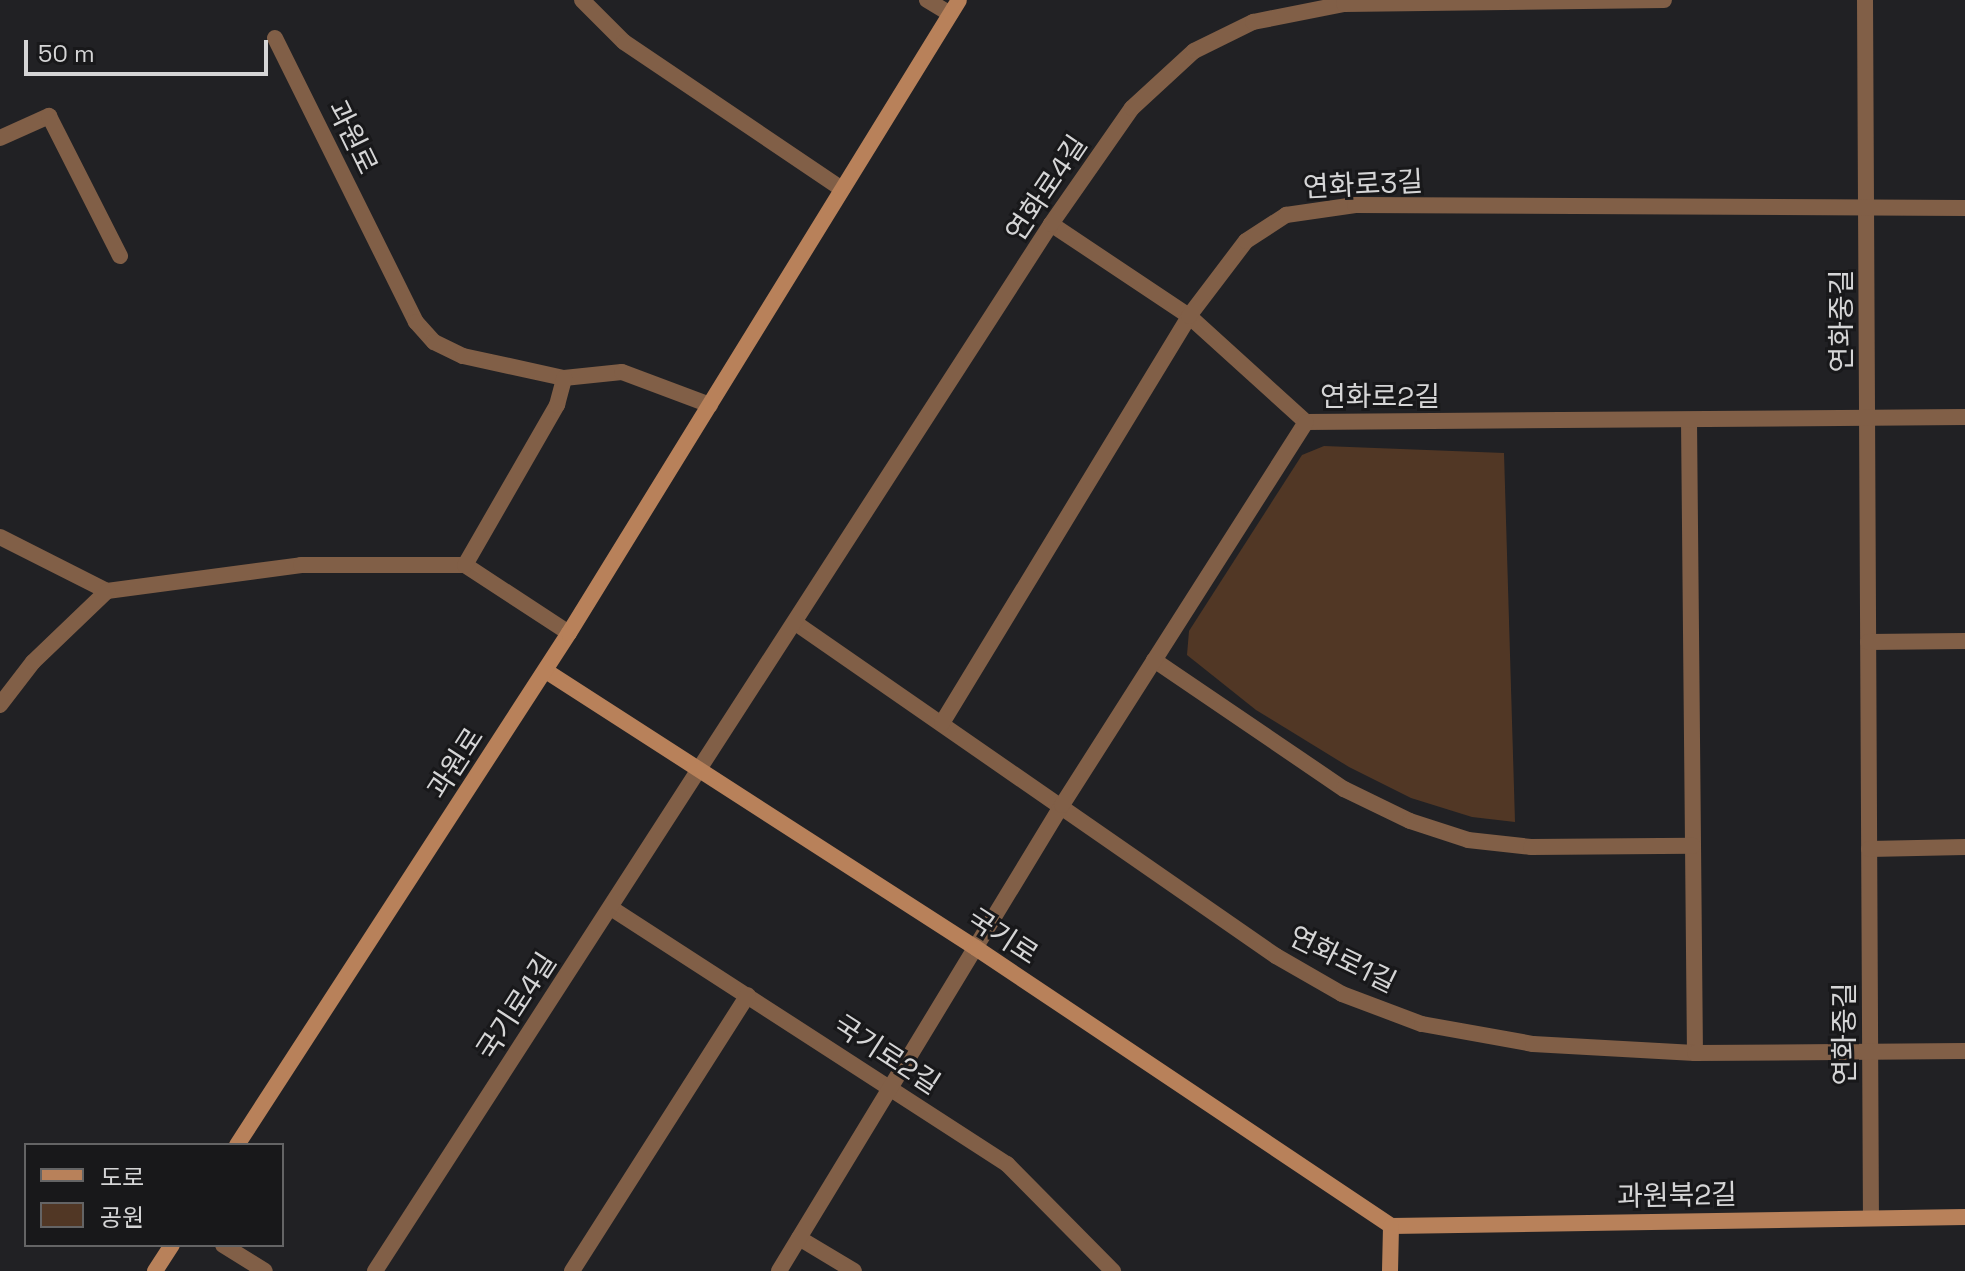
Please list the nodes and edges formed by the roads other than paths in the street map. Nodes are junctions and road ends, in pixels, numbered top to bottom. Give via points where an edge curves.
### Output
1 (582, 0) edge
2 (927, 0) edge
3 (1664, 0) edge
4 (1865, 0) edge
5 (954, 7) edge
6 (275, 38) dead end
7 (0, 138) edge
8 (842, 189) junction
9 (1965, 208) edge
10 (1866, 210) junction
11 (1051, 224) junction
12 (120, 256) dead end
13 (1189, 316) junction
14 (564, 378) junction
15 (710, 405) junction
16 (1965, 417) edge
17 (1867, 418) junction
18 (1689, 420) junction
19 (1306, 422) junction
20 (0, 537) edge
21 (465, 565) junction
22 (107, 591) junction
23 (797, 624) junction
24 (569, 633) junction
25 (1965, 641) edge
26 (1868, 642) junction
27 (1154, 660) junction
28 (546, 671) junction
29 (0, 705) edge
30 (942, 723) junction
31 (700, 770) junction
32 (1062, 805) junction
33 (1693, 846) junction
34 (1965, 847) edge
35 (1869, 849) junction
36 (611, 908) junction
37 (976, 948) junction
38 (748, 995) junction
39 (1965, 1051) edge
40 (1870, 1052) junction
41 (1695, 1053) junction
42 (890, 1088) junction
43 (238, 1143) edge
44 (1965, 1217) edge
45 (1871, 1218) junction
46 (1391, 1226) junction
47 (799, 1238) junction
48 (171, 1247) edge
49 (226, 1247) edge
50 (155, 1271) edge
51 (265, 1271) edge
52 (375, 1271) edge
53 (572, 1271) edge
54 (779, 1271) edge
55 (854, 1271) edge
56 (1113, 1271) edge
57 (1390, 1271) edge

1 - 8 street via 624,42
2 - 5 street
3 - 11 street, 연화로4길 via 1344,4 1253,22 1194,51 1132,108
4 - 10 street, 연화중길
5 - 8 main road, 과원로
6 - 14 street, 과원로 via 416,322 434,342 463,356
7 - 12 street via 49,116
8 - 15 main road, 과원로
9 - 10 street, 연화로3길
10 - 13 street, 연화로3길 via 1355,205 1286,215 1246,241
10 - 17 street, 연화중길
11 - 13 street
11 - 23 street, 연화로4길
13 - 19 street
13 - 30 street, 연화로3길
14 - 15 street, 과원로 via 622,372
14 - 21 street via 557,405
15 - 24 main road, 과원로
16 - 17 street, 연화로2길
17 - 18 street, 연화로2길
17 - 26 street, 연화중길
18 - 19 street, 연화로2길
18 - 33 street
19 - 27 street, 연화로2길
20 - 22 street
21 - 22 street via 301,565
21 - 24 street
22 - 29 street via 33,662
23 - 30 street, 연화로1길
23 - 31 street, 연화로4길
24 - 28 main road, 과원로
25 - 26 street
26 - 35 street, 연화중길
27 - 32 street, 연화로2길
27 - 33 street via 1344,789 1410,821 1468,840 1531,847
28 - 31 main road, 국기로
28 - 43 main road, 과원로
30 - 32 street, 연화로1길
31 - 36 street, 국기로4길
31 - 37 main road, 국기로
32 - 37 street, 연화로2길
32 - 41 street, 연화로1길 via 1276,956 1342,994 1422,1024 1533,1044
33 - 41 street
34 - 35 street
35 - 40 street, 연화중길
36 - 38 street, 국기로2길
36 - 52 street, 국기로4길
37 - 42 street, 연화로2길
37 - 46 main road, 국기로
38 - 42 street, 국기로2길
38 - 53 street
39 - 40 street, 연화로1길
40 - 41 street, 연화로1길
40 - 45 street, 연화중길
42 - 47 street, 연화로2길
42 - 56 street, 국기로2길 via 1007,1164
44 - 45 main road, 과원북2길
45 - 46 main road, 과원북2길
46 - 57 main road
47 - 54 street, 연화로2길
47 - 55 street
48 - 50 main road
49 - 51 street

